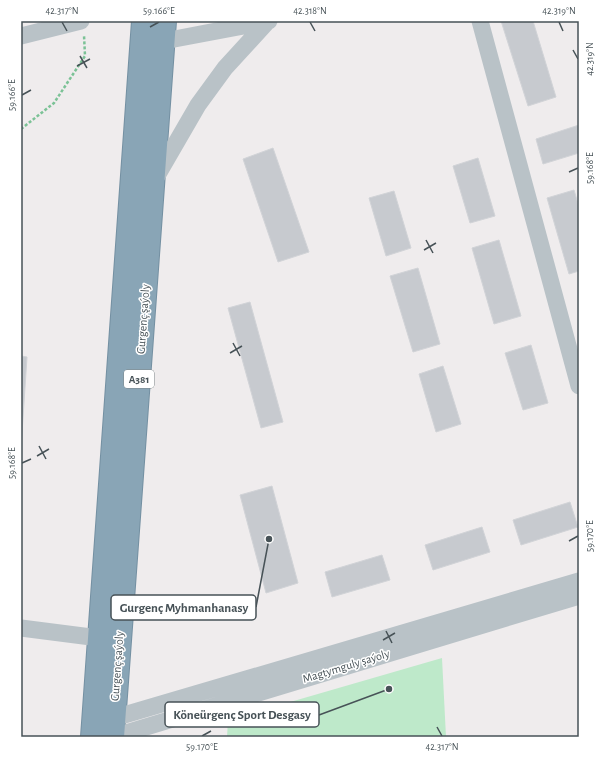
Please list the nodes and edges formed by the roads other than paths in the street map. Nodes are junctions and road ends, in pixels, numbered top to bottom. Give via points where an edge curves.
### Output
1 (268, 21) edge
2 (480, 21) edge
3 (83, 24) edge
4 (142, 30) edge
5 (165, 31) edge
6 (21, 36) edge
7 (153, 183) junction
8 (574, 345) edge
9 (579, 386) edge
10 (579, 581) edge
11 (579, 596) edge
12 (21, 628) edge
13 (99, 638) junction
14 (113, 727) edge
15 (92, 737) edge

1 - 5 street
1 - 7 street via 225,68 198,105
2 - 8 street
3 - 6 street
4 - 5 street
4 - 13 highway, Gurgenç şaýoly / A381
5 - 7 highway, Gurgenç şaýoly / A381
7 - 14 highway, Gurgenç şaýoly / A381
8 - 9 street
10 - 14 street, Magtymguly şaýoly
11 - 14 street, Magtymguly şaýoly
12 - 13 street
13 - 15 highway, Gurgenç şaýoly / A381

